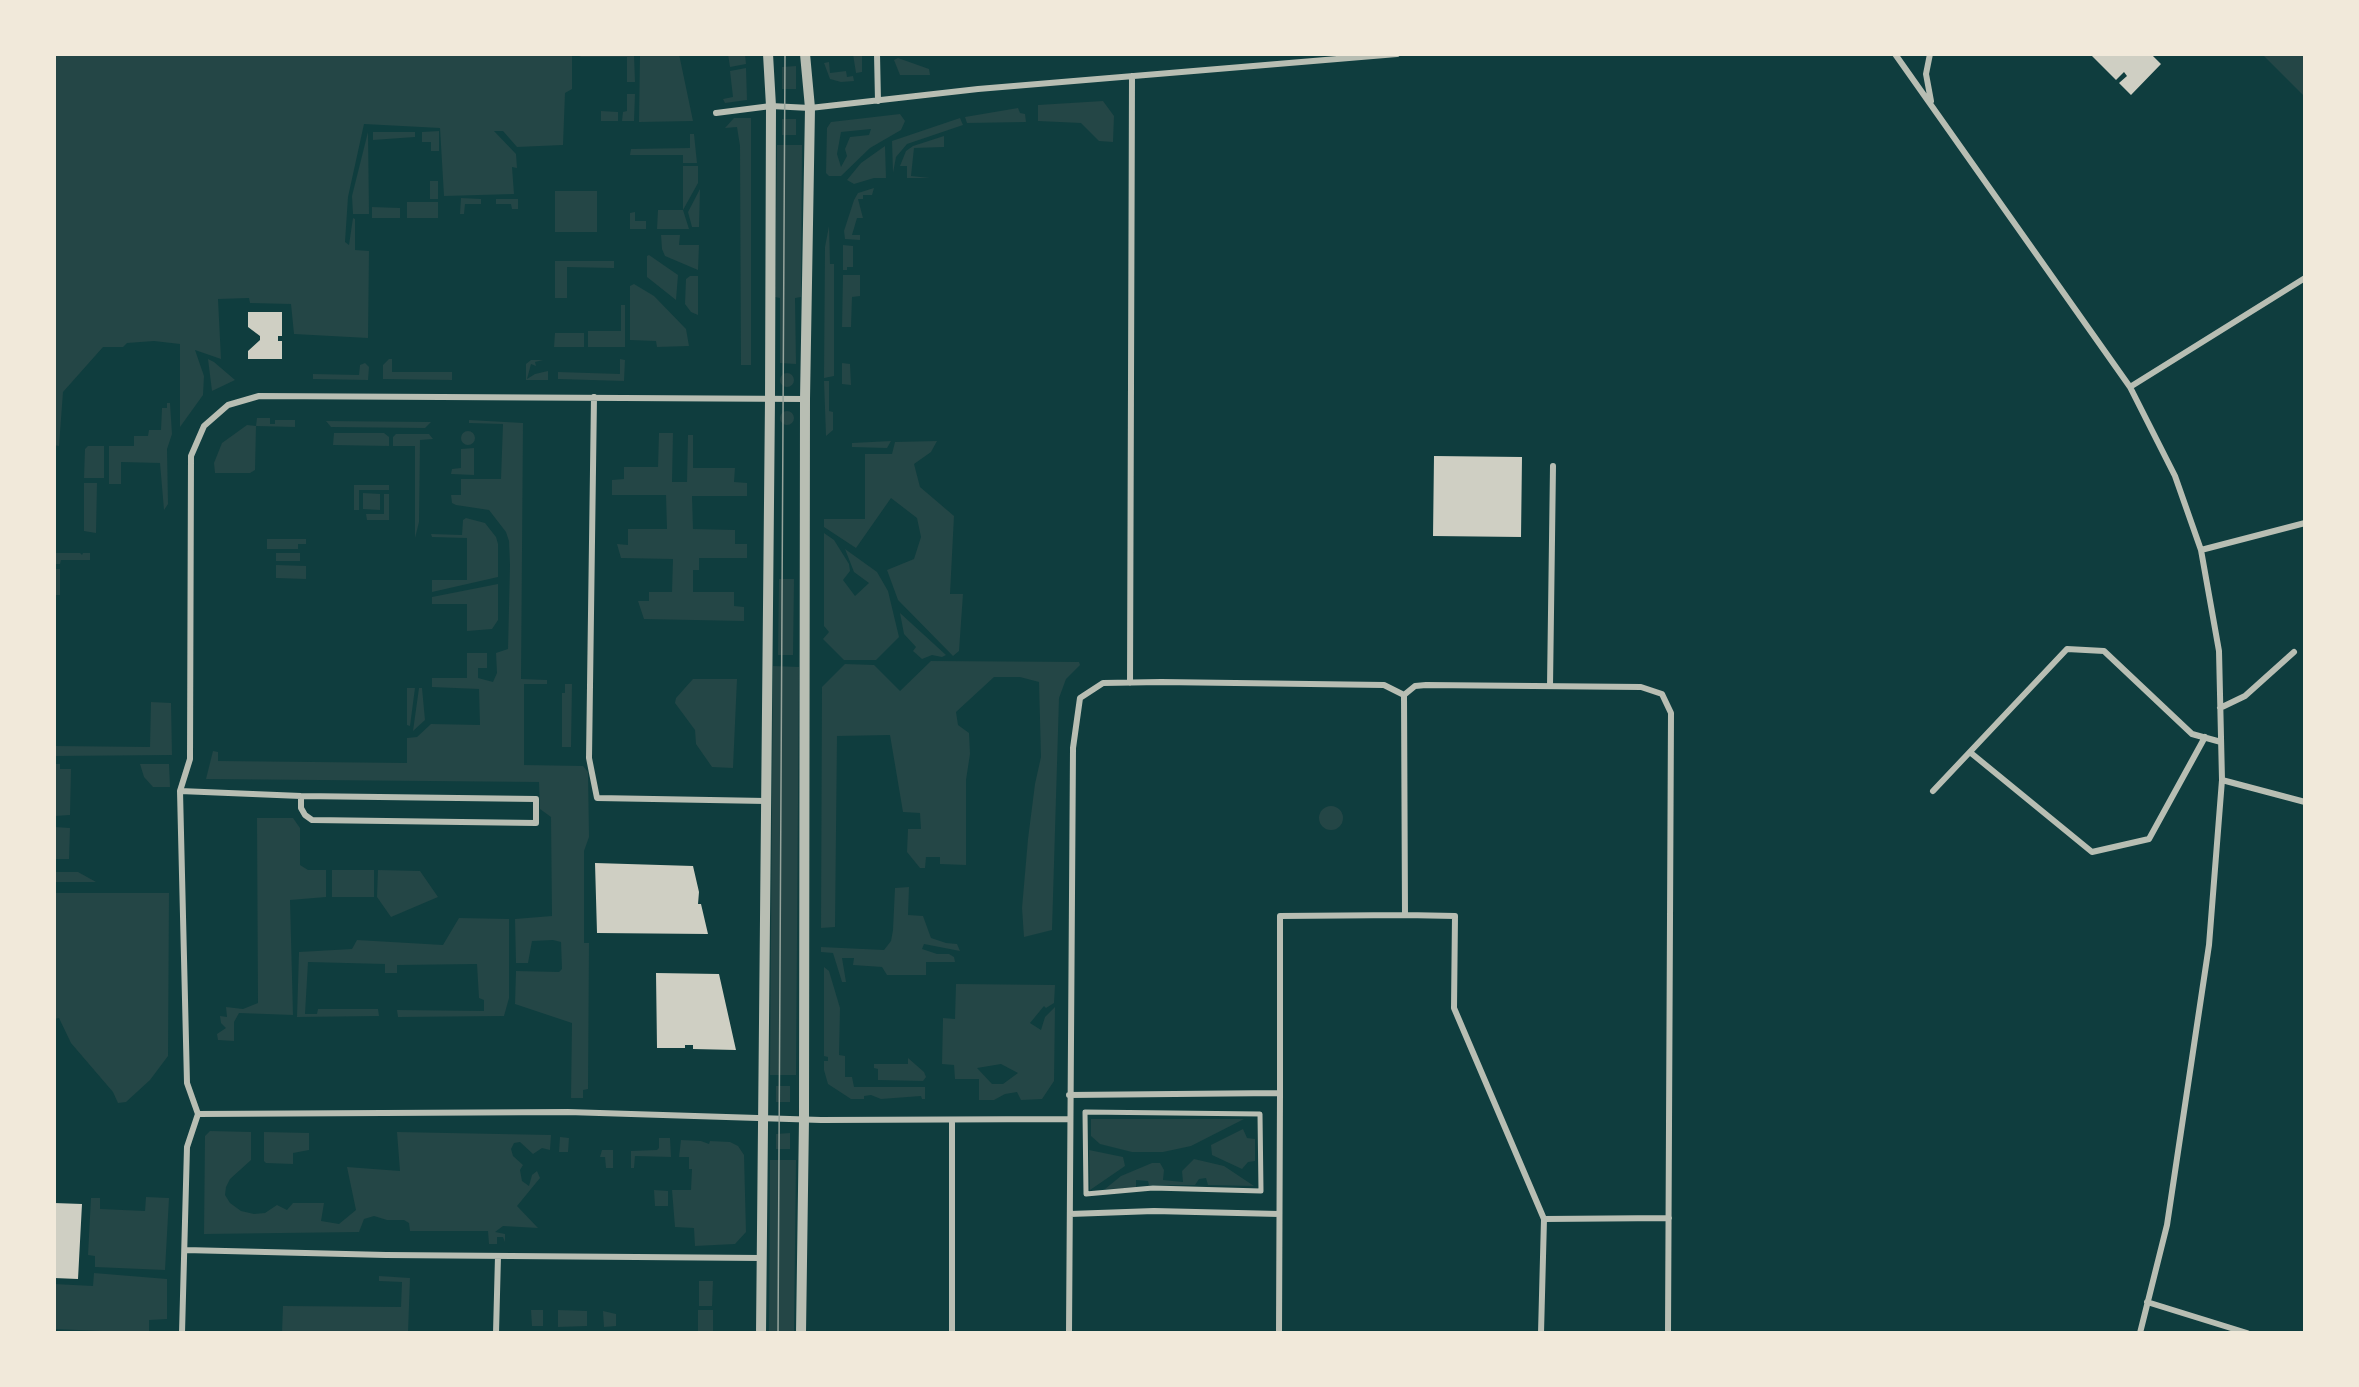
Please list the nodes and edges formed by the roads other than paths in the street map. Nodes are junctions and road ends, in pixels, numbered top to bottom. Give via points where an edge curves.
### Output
1 (768, 54) edge
2 (805, 54) edge
3 (877, 54) edge
4 (1397, 54) edge
5 (1895, 54) edge
6 (1930, 54) edge
7 (1132, 76) junction
8 (878, 101) junction
9 (1932, 105) junction
10 (771, 106) junction
11 (810, 108) junction
12 (716, 113) dead end
13 (2305, 278) edge
14 (2130, 387) junction
15 (594, 397) junction
16 (770, 399) junction
17 (805, 399) junction
18 (1553, 466) dead end
19 (2305, 523) edge
20 (2201, 550) junction
21 (2294, 652) dead end
22 (1130, 683) junction
23 (1550, 686) junction
24 (1404, 695) junction
25 (2220, 708) junction
26 (2205, 737) junction
27 (2222, 742) junction
28 (1971, 753) junction
29 (2222, 780) junction
30 (180, 791) junction
31 (1933, 791) dead end
32 (302, 796) junction
33 (766, 801) junction
34 (2305, 802) edge
35 (1405, 915) junction
36 (1280, 1094) junction
37 (1069, 1095) junction
38 (1085, 1112) joint
39 (198, 1114) junction
40 (762, 1119) junction
41 (804, 1119) junction
42 (1069, 1119) junction
43 (952, 1120) junction
44 (1070, 1214) junction
45 (1279, 1214) junction
46 (1669, 1218) junction
47 (1544, 1219) junction
48 (185, 1250) junction
49 (498, 1256) junction
50 (761, 1258) junction
51 (2148, 1302) junction
52 (182, 1333) edge
53 (496, 1333) edge
54 (761, 1333) edge
55 (801, 1333) edge
56 (952, 1333) edge
57 (1069, 1333) edge
58 (1279, 1333) edge
59 (1541, 1333) edge
60 (1668, 1333) edge
61 (2140, 1333) edge
62 (2247, 1333) edge

1 - 10 street
2 - 11 street
3 - 8 street
4 - 7 street
5 - 9 street
6 - 9 street via 1926,74
7 - 8 street
7 - 22 street
8 - 11 street
9 - 14 street
10 - 11 street
10 - 12 street
10 - 16 street
11 - 17 street
13 - 14 street
14 - 20 street via 2175,476
15 - 16 street
15 - 30 street via 259,396 238,400 209,419 198,434 191,456 190,759
15 - 33 street via 589,758 597,798
16 - 17 street
16 - 33 street
17 - 41 street
18 - 23 street
19 - 20 street
20 - 25 street via 2219,651
21 - 25 street via 2245,696
22 - 24 street via 1384,685
22 - 37 street via 1103,683 1080,698 1073,748
23 - 24 street via 1426,685 1415,686
23 - 46 street via 1652,688 1662,694 1671,713
24 - 35 street
25 - 27 street
26 - 27 street
26 - 28 street via 2192,734 2104,651 2067,649
26 - 28 street via 2149,839 2092,852
27 - 29 street
28 - 31 street
29 - 34 street
29 - 51 street via 2209,945 2167,1224
30 - 32 street
30 - 39 street via 187,1083
32 - 32 street via 536,799 536,823 312,820 301,808
33 - 40 street
35 - 36 street via 1280,916
35 - 47 street via 1455,916 1454,1008
36 - 37 street
36 - 45 street
37 - 42 street
38 - 38 street via 1260,1114 1260,1191 1153,1188 1086,1194
39 - 40 street via 568,1112
39 - 48 street via 187,1147
40 - 41 street
40 - 50 street
41 - 43 street
41 - 55 street
42 - 43 street
42 - 44 street
43 - 56 street
44 - 45 street
44 - 57 street
45 - 58 street
46 - 47 street
46 - 60 street
47 - 59 street
48 - 49 street
48 - 52 street
49 - 50 street
49 - 53 street
50 - 54 street
51 - 61 street
51 - 62 street

